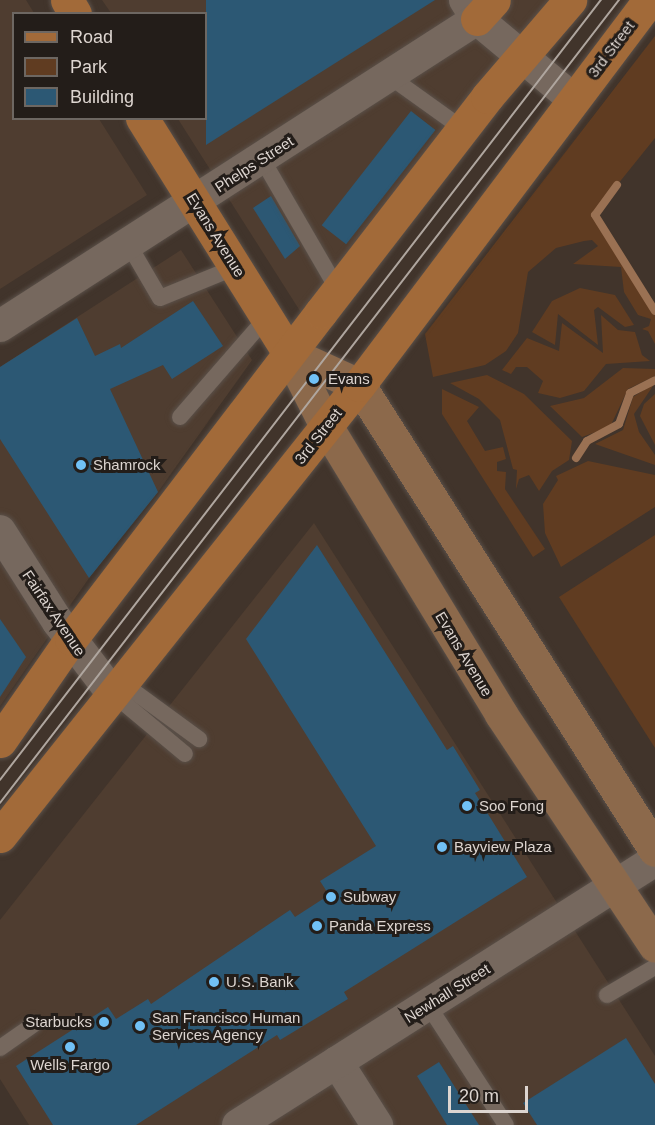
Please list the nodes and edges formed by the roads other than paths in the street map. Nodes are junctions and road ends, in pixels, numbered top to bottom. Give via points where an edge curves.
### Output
1 (570, 0) edge
2 (649, 0) edge
3 (479, 6) edge
4 (522, 57) junction
5 (389, 76) junction
6 (573, 99) junction
7 (143, 120) edge
8 (463, 129) junction
9 (262, 159) junction
10 (196, 202) junction
11 (129, 245) junction
12 (236, 267) junction
13 (338, 290) junction
14 (267, 318) junction
15 (0, 326) edge
16 (289, 353) junction
17 (359, 385) junction
18 (180, 417) dead end
19 (326, 426) junction
20 (0, 531) edge
21 (71, 639) junction
22 (116, 688) junction
23 (199, 739) dead end
24 (0, 741) edge
25 (185, 754) dead end
26 (0, 836) edge
27 (655, 850) edge
28 (655, 860) edge
29 (617, 885) junction
30 (655, 946) edge
31 (655, 968) edge
32 (607, 995) dead end
33 (428, 1005) junction
34 (33, 1025) dead end
35 (0, 1048) edge
36 (337, 1062) junction
37 (238, 1125) edge
38 (377, 1125) edge
39 (506, 1125) edge

1 - 4 main road
2 - 6 main road, 3rd Street
3 - 4 street
3 - 5 street, Phelps Street
4 - 6 street
4 - 8 main road
5 - 8 lane
5 - 9 street, Phelps Street
6 - 17 main road, 3rd Street
7 - 10 main road, Evans Avenue
8 - 13 main road
9 - 10 street, Phelps Street
9 - 13 lane
10 - 11 street, Phelps Street
10 - 12 main road, Evans Avenue
11 - 12 lane via 160,298
11 - 15 street, Phelps Street
12 - 14 main road, Evans Avenue
13 - 16 main road
14 - 16 main road, Evans Avenue
14 - 18 lane
16 - 17 main road
16 - 19 main road, Evans Avenue
16 - 21 main road
17 - 19 main road, 3rd Street
17 - 27 main road
19 - 22 main road, 3rd Street
19 - 29 main road, Evans Avenue via 501,714
20 - 21 street, Fairfax Avenue
21 - 22 street, Fairfax Avenue
21 - 24 main road
22 - 23 lane
22 - 25 lane
22 - 26 main road, 3rd Street
28 - 29 street, Newhall Street
29 - 30 main road, Evans Avenue
29 - 33 street, Newhall Street
31 - 32 lane
33 - 36 street, Newhall Street
33 - 39 lane
34 - 35 lane
36 - 37 street, Newhall Street
36 - 38 street

